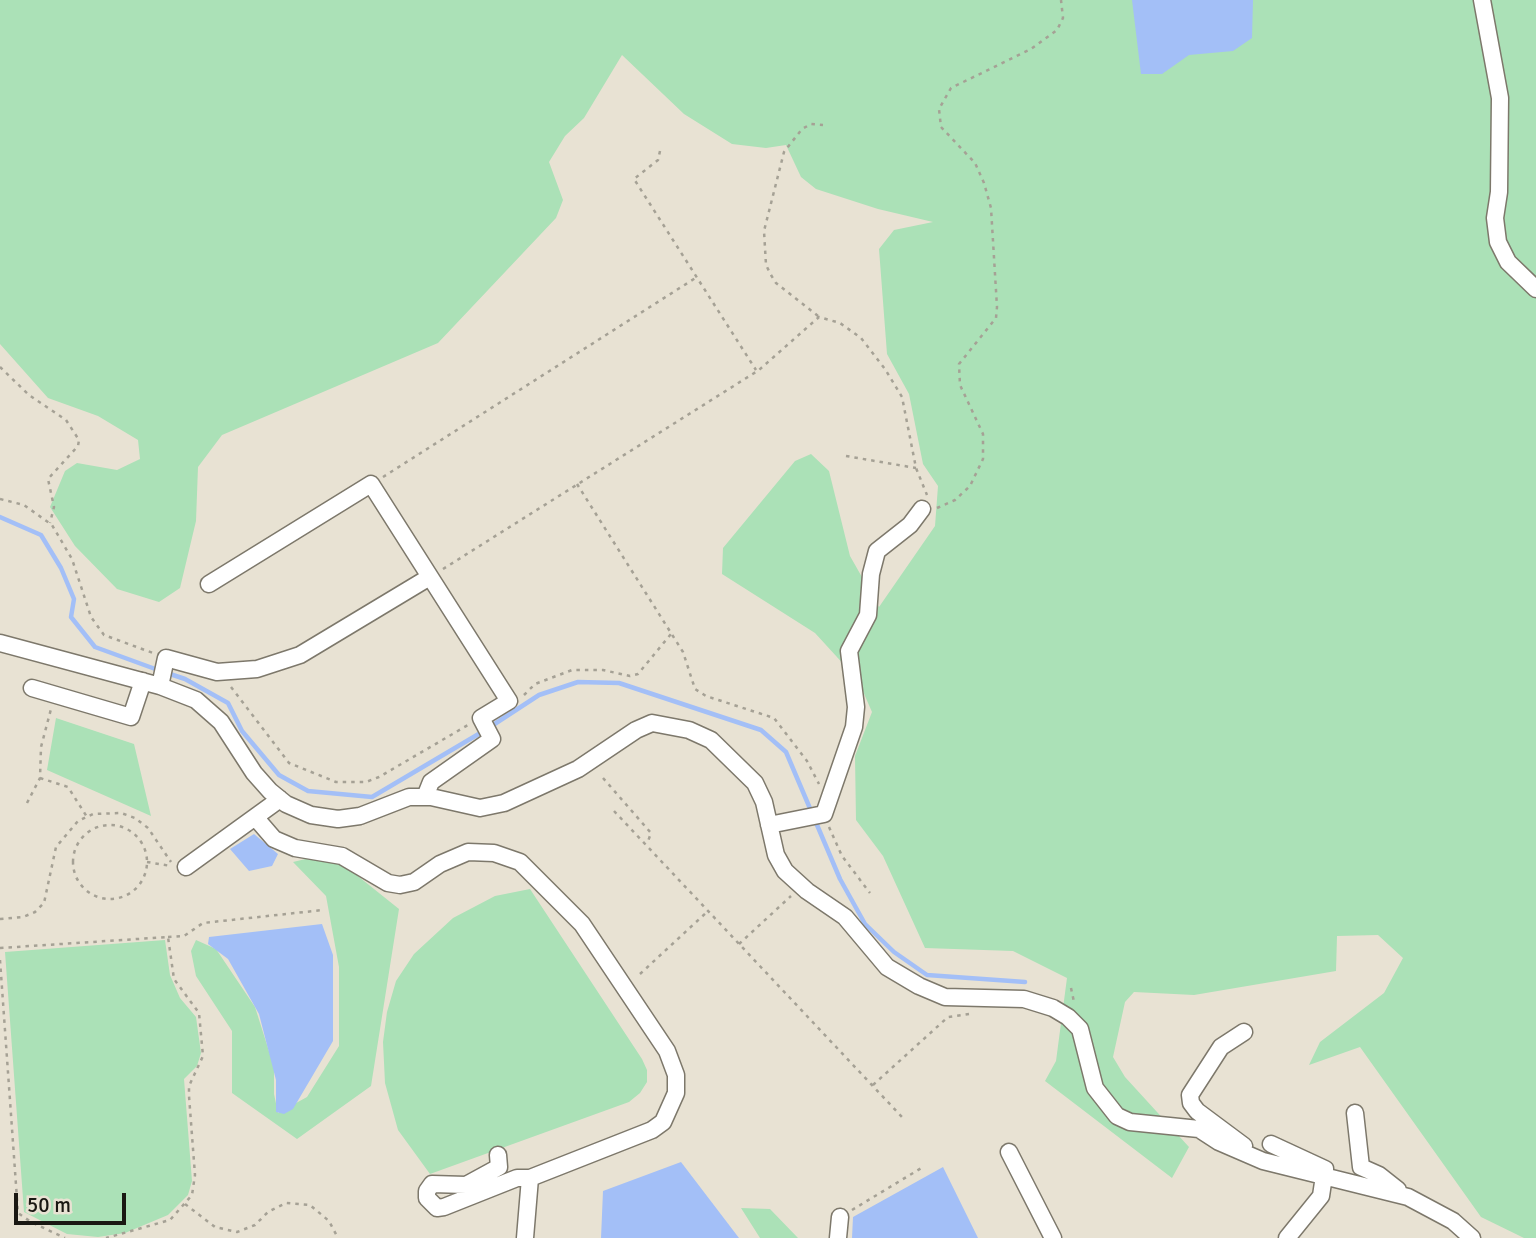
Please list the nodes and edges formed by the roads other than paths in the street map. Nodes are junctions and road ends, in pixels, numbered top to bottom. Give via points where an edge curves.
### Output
1 (1482, 0) edge
2 (1536, 289) edge
3 (922, 509) road end
4 (428, 578) junction
5 (209, 584) dead end
6 (0, 643) edge
7 (143, 681) junction
8 (160, 686) junction
9 (33, 688) dead end
10 (425, 797) junction
11 (280, 799) junction
12 (255, 817) junction
13 (769, 825) junction
14 (186, 867) dead end
15 (1244, 1032) dead end
16 (1355, 1112) dead end
17 (1271, 1144) dead end
18 (1009, 1152) dead end
19 (498, 1155) dead end
20 (1253, 1157) junction
21 (1323, 1177) junction
22 (530, 1178) junction
23 (1403, 1196) junction
24 (840, 1217) road end
25 (525, 1238) edge
26 (838, 1238) edge
27 (1053, 1238) edge
28 (1287, 1238) edge
29 (1472, 1238) edge

1 - 2 street via 1500,98 1498,242 1508,262
3 - 13 street via 910,525 877,551 868,615 849,651 854,727 827,808 800,820
4 - 5 street via 371,484
4 - 8 street via 300,655 257,669 217,671 166,658
4 - 10 street via 509,701 481,718 492,739 431,782
6 - 7 street
7 - 8 street
7 - 9 street via 131,717
8 - 11 street via 211,711 254,773
10 - 11 street via 409,797 360,816 338,819 311,816
10 - 13 street via 480,808 504,803 578,769 636,730 652,723 671,724 711,740 738,764 755,783
11 - 12 street
12 - 14 street
12 - 22 street via 274,839 295,848 342,856 388,883 414,882 468,852 505,855 532,872 582,924 667,1051 676,1075 676,1093 663,1122 652,1130
13 - 20 street via 785,871 845,917 887,967 946,997 1024,999 1053,1008 1080,1029 1095,1088 1117,1116 1130,1122 1199,1129
15 - 20 street via 1221,1047 1190,1095 1197,1111
16 - 23 street via 1361,1167 1392,1183
17 - 21 street via 1325,1169
18 - 27 street
19 - 22 street via 499,1167 466,1185 432,1184 427,1198 437,1208 444,1207 516,1178
20 - 21 street
21 - 23 street
21 - 28 street via 1321,1196
22 - 25 street
23 - 29 street via 1453,1221
24 - 26 street

